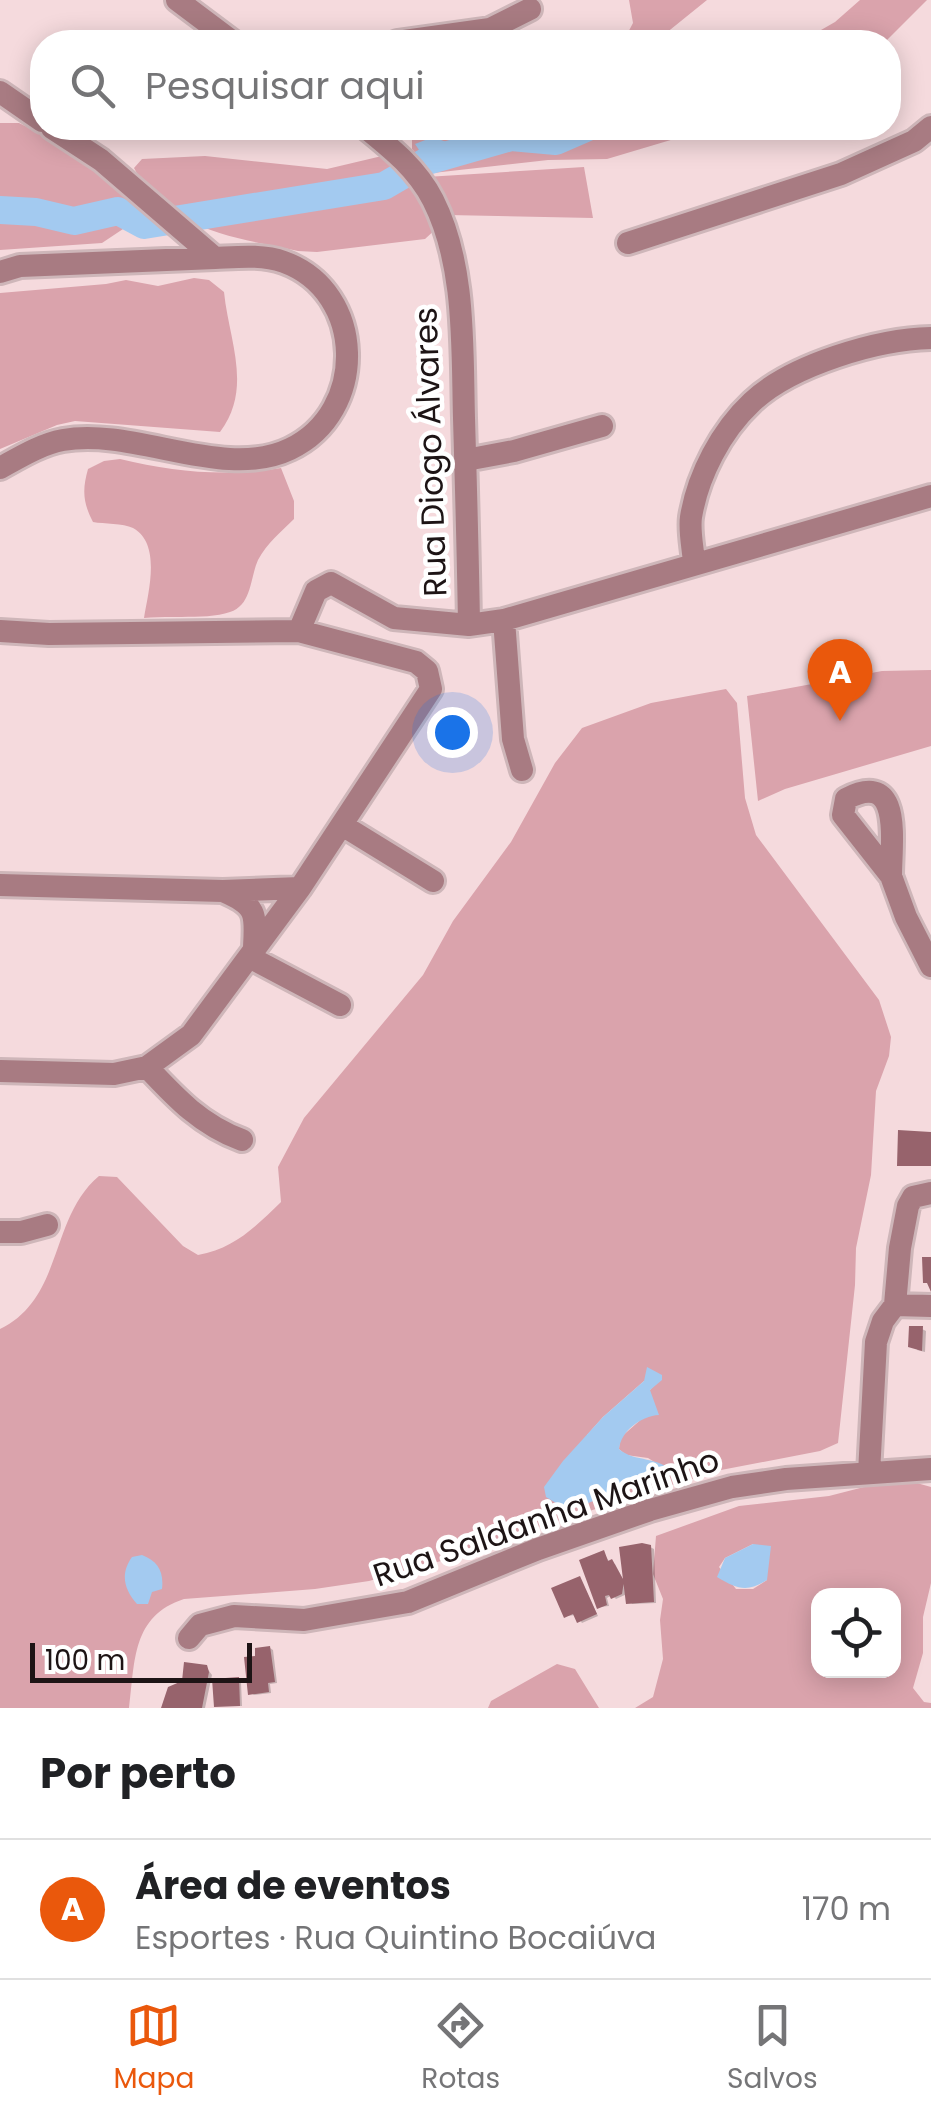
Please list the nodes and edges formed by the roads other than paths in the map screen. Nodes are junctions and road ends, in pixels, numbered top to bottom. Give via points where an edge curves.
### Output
1 (177, 0) edge
2 (530, 9) dead end
3 (216, 30) edge
4 (483, 30) edge
5 (0, 92) edge
6 (30, 112) edge
7 (931, 127) edge
8 (70, 140) edge
9 (381, 140) edge
10 (628, 243) dead end
11 (215, 258) junction
12 (0, 272) edge
13 (931, 338) edge
14 (602, 426) dead end
15 (466, 460) junction
16 (0, 468) edge
17 (931, 496) edge
18 (694, 563) junction
19 (504, 620) junction
20 (469, 625) junction
21 (0, 631) edge
22 (299, 631) junction
23 (522, 770) dead end
24 (342, 825) junction
25 (891, 876) dead end
26 (433, 881) dead end
27 (0, 885) edge
28 (300, 888) junction
29 (223, 892) junction
30 (253, 953) junction
31 (931, 966) edge
32 (340, 1005) dead end
33 (147, 1068) junction
34 (0, 1071) edge
35 (242, 1140) dead end
36 (931, 1192) edge
37 (46, 1225) dead end
38 (0, 1232) edge
39 (895, 1305) junction
40 (931, 1306) edge
41 (931, 1469) edge
42 (869, 1473) junction
43 (189, 1638) dead end

1 - 3 street
2 - 4 street
5 - 6 street
7 - 10 street via 841,174
8 - 11 street
9 - 15 street, Rua Diogo Álvares via 423,182 446,230 460,322
11 - 12 street
11 - 16 street via 282,261 309,274 338,310 349,364 343,391 311,436 268,458 72,439
13 - 18 street via 830,358 753,401 720,440 704,476 691,519
14 - 15 street
15 - 20 street, Rua Diogo Álvares
17 - 18 street, Rua Diogo Álvares
18 - 19 street, Rua Diogo Álvares
19 - 20 street, Rua Diogo Álvares
19 - 23 street via 512,739
20 - 22 street via 394,618 331,582 316,591
21 - 22 street
22 - 24 street via 416,662 430,680 425,701
24 - 26 street
24 - 28 street
25 - 31 street
27 - 29 street
28 - 29 street
28 - 30 street
29 - 30 street via 251,908
30 - 32 street
30 - 33 street via 190,1035
33 - 34 street via 114,1074
33 - 35 street via 199,1119
36 - 39 street via 908,1206
37 - 38 street
39 - 40 street
39 - 42 street via 876,1342
41 - 42 street, Rua Saldanha Marinho
42 - 43 street, Rua Saldanha Marinho via 732,1487 538,1549 408,1602 304,1620 234,1616 200,1625

